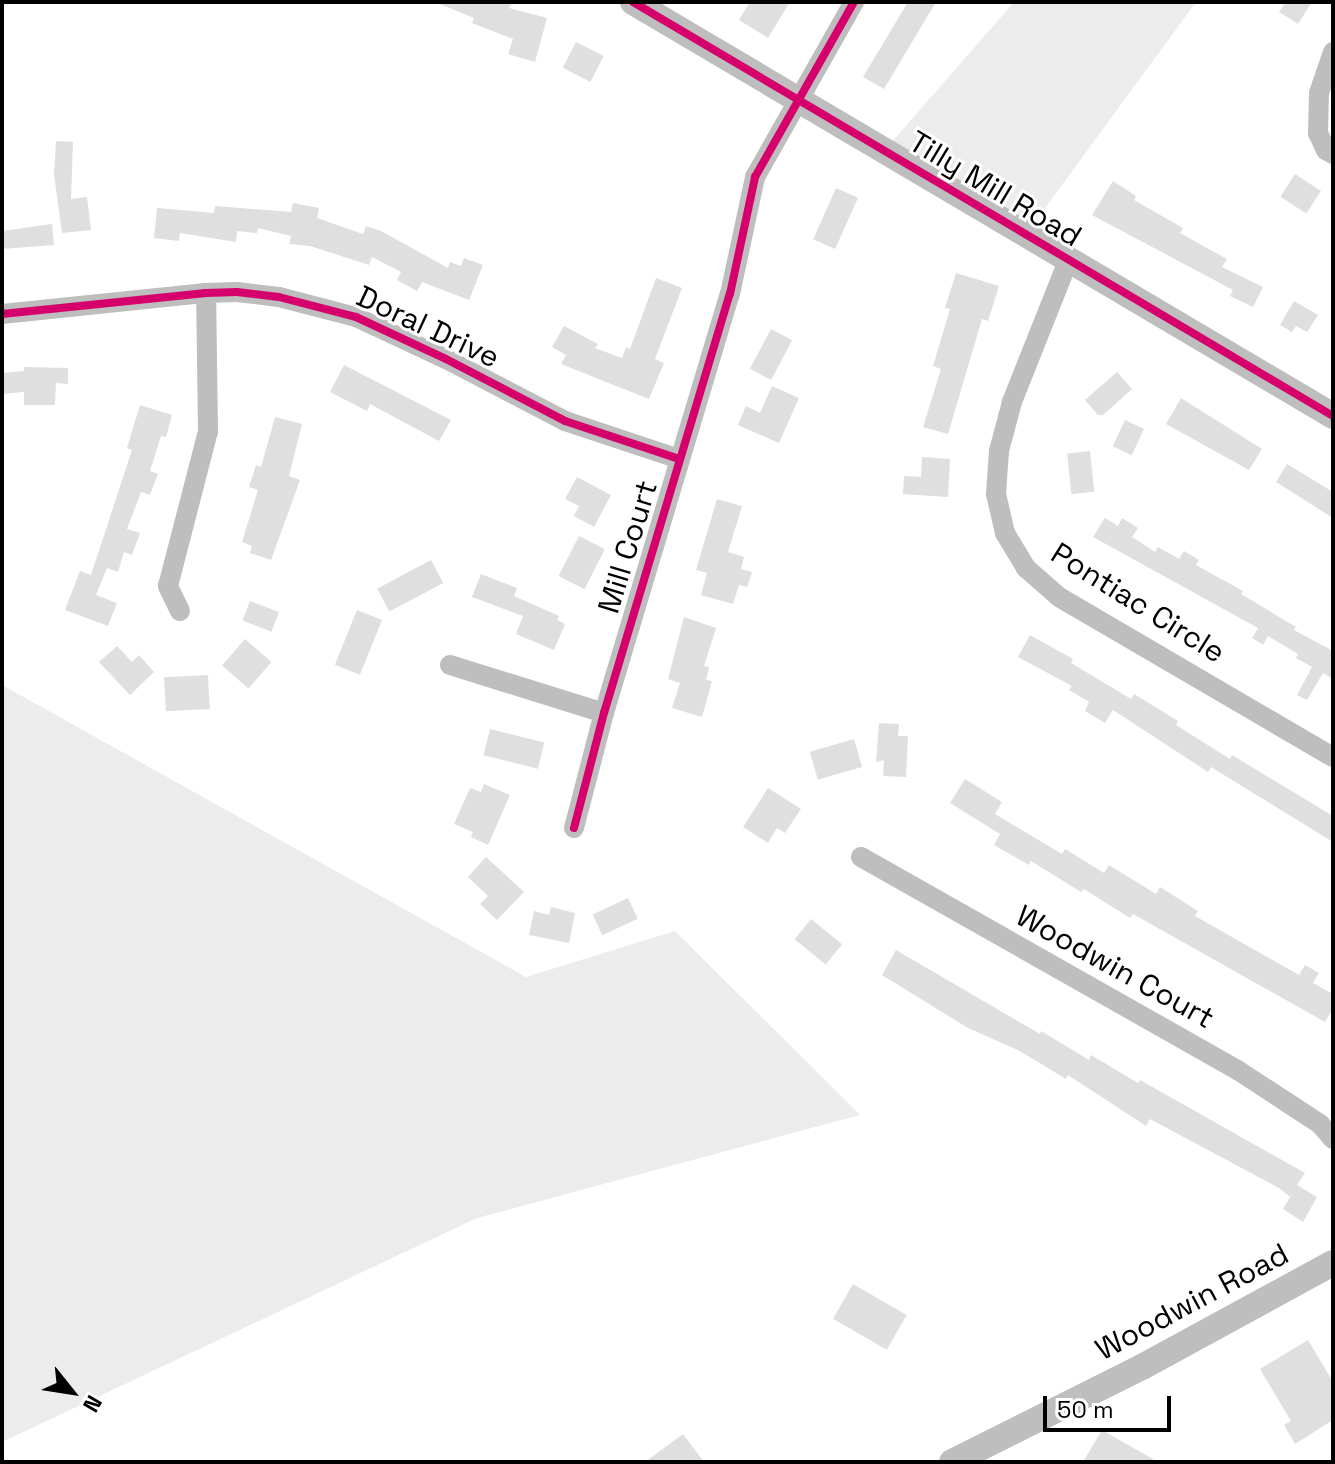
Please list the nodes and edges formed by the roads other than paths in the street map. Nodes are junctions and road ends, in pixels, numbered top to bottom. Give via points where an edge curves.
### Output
1 (633, 2) edge
2 (854, 2) edge
3 (1333, 52) edge
4 (797, 101) junction
5 (1333, 154) edge
6 (1068, 261) junction
7 (206, 293) junction
8 (2, 314) edge
9 (1333, 416) edge
10 (679, 459) junction
11 (180, 611) dead end
12 (450, 665) dead end
13 (604, 713) junction
14 (1333, 757) edge
15 (574, 828) dead end
16 (861, 857) dead end
17 (1333, 1139) edge
18 (1333, 1263) edge
19 (952, 1462) edge

1 - 4 street, Tilly Mill Road
2 - 4 street, Mill Court
3 - 5 street via 1319,93 1318,133
4 - 6 street, Tilly Mill Road
4 - 10 street, Mill Court via 755,177 730,294
6 - 9 street, Tilly Mill Road
6 - 14 street, Pontiac Circle via 1012,402 999,451 996,494 1005,533 1026,568 1059,597
7 - 8 street, Doral Drive
7 - 10 street, Doral Drive via 279,297 356,317 565,421
7 - 11 street via 208,431 168,586
10 - 13 street, Mill Court
12 - 13 street
13 - 15 street, Mill Court
16 - 17 street, Woodwin Court via 1239,1071 1320,1124
18 - 19 street, Woodwin Road

